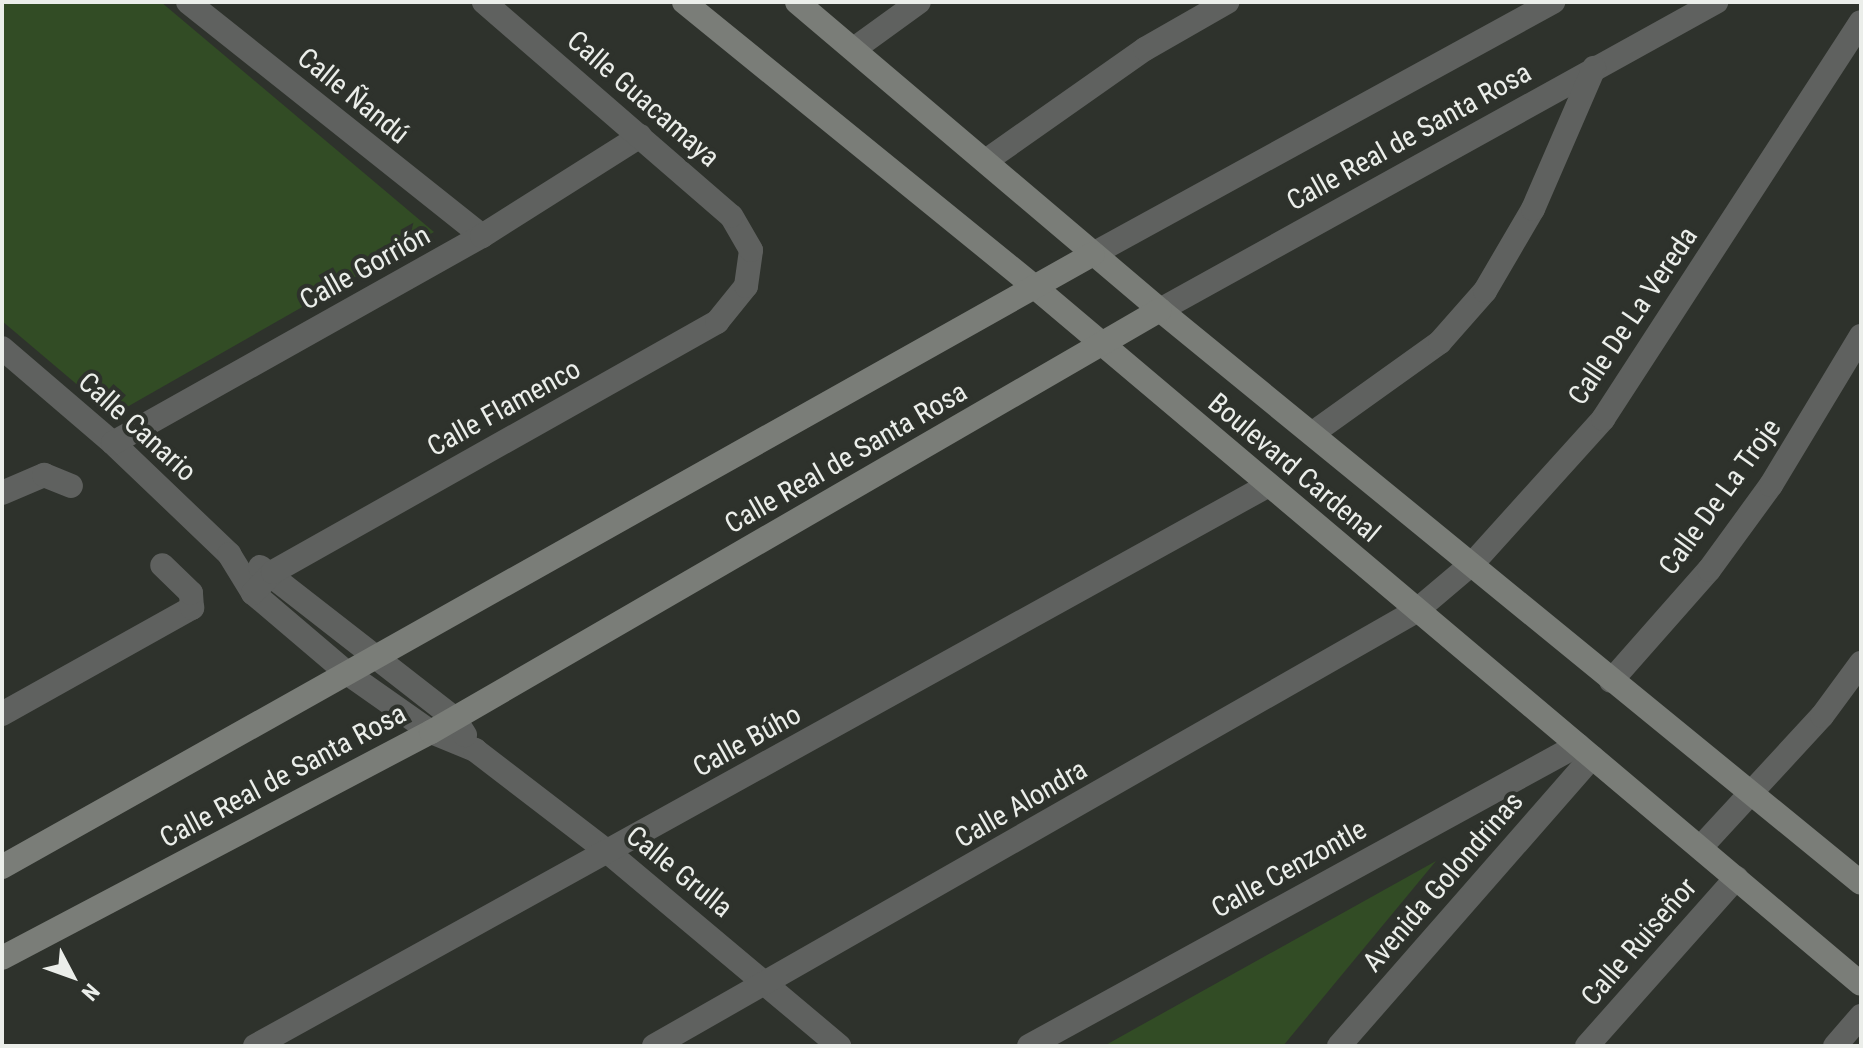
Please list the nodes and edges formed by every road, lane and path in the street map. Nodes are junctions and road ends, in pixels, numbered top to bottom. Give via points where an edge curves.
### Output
1 (188, 2) edge
2 (484, 2) edge
3 (684, 2) edge
4 (797, 2) edge
5 (919, 2) edge
6 (1227, 2) edge
7 (1553, 2) edge
8 (1716, 2) edge
9 (1861, 22) edge
10 (854, 49) junction
11 (1594, 68) junction
12 (640, 136) junction
13 (987, 160) junction
14 (482, 236) junction
15 (751, 250) joint
16 (1093, 254) junction
17 (1036, 288) junction
18 (1160, 310) junction
19 (1861, 336) edge
20 (1103, 345) junction
21 (2, 348) edge
22 (1313, 433) junction
23 (113, 443) junction
24 (71, 486) dead end
25 (1267, 486) junction
26 (2, 493) edge
27 (229, 554) junction
28 (1474, 562) junction
29 (162, 565) dead end
30 (273, 572) junction
31 (253, 593) junction
32 (1416, 611) junction
33 (375, 656) junction
34 (1861, 663) edge
35 (347, 673) junction
36 (1611, 681) junction
37 (2, 714) edge
38 (455, 719) junction
39 (431, 732) junction
40 (475, 750) junction
41 (1585, 751) junction
42 (1750, 791) junction
43 (1701, 847) junction
44 (608, 852) junction
45 (2, 867) edge
46 (1736, 878) junction
47 (1861, 883) edge
48 (2, 958) edge
49 (769, 984) junction
50 (1861, 984) edge
51 (1861, 1016) edge
52 (255, 1046) edge
53 (654, 1046) edge
54 (839, 1046) edge
55 (1029, 1046) edge
56 (1339, 1046) edge
57 (1587, 1046) edge
58 (1835, 1046) edge

1 - 14 street, Calle Ñandú
2 - 12 street, Calle Guacamaya
3 - 17 street, Boulevard Cardenal
4 - 10 street, Boulevard Cardenal
5 - 10 street
6 - 13 street via 1145,49
7 - 16 street, Calle Real de Santa Rosa
8 - 11 street, Calle Real de Santa Rosa
9 - 28 street, Calle De La Vereda via 1603,419
10 - 13 street, Boulevard Cardenal
11 - 18 street, Calle Real de Santa Rosa
11 - 22 street via 1533,209 1485,291 1440,342
12 - 14 street, Calle Gorrión
12 - 15 street, Calle Guacamaya via 720,204
13 - 16 street, Boulevard Cardenal
14 - 23 street, Calle Gorrión
15 - 30 street, Calle Flamenco via 746,286 717,322
16 - 17 street, Calle Real de Santa Rosa
16 - 18 street, Boulevard Cardenal
17 - 20 street, Boulevard Cardenal
17 - 33 street, Calle Real de Santa Rosa
18 - 20 street, Calle Real de Santa Rosa
18 - 22 street, Boulevard Cardenal
19 - 36 street, Calle De La Troje via 1771,485 1709,570
20 - 25 street, Boulevard Cardenal
20 - 38 street, Calle Real de Santa Rosa
21 - 23 street, Calle Canario
22 - 28 street, Boulevard Cardenal
23 - 27 street, Calle Canario
24 - 26 street via 44,475
25 - 32 street, Boulevard Cardenal
25 - 44 street, Calle Búho
27 - 30 street, Calle Canario
27 - 31 street, Calle Canario
28 - 32 street, Calle De La Vereda
28 - 36 street, Boulevard Cardenal
29 - 37 street via 191,593 192,608
30 - 31 street, Calle Flamenco
30 - 33 street, Calle Canario
31 - 35 street, Calle Canario
32 - 41 street, Boulevard Cardenal
32 - 49 street, Calle Alondra
33 - 35 street, Calle Real de Santa Rosa
33 - 38 street, Calle Canario
34 - 42 street via 1822,716
35 - 39 street, Calle Canario
35 - 45 street, Calle Real de Santa Rosa
36 - 42 street, Boulevard Cardenal
38 - 39 street, Calle Real de Santa Rosa
38 - 40 street, Calle Grulla
39 - 40 street, Calle Grulla
39 - 48 street, Calle Real de Santa Rosa
40 - 44 street, Calle Grulla
41 - 43 street, Boulevard Cardenal
41 - 55 street, Calle Cenzontle
41 - 56 street, Avenida Golondrinas
42 - 43 street
42 - 47 street, Boulevard Cardenal
43 - 46 street, Boulevard Cardenal
44 - 49 street, Calle Grulla
44 - 52 street, Calle Búho
46 - 50 street, Boulevard Cardenal
46 - 57 street, Calle Ruiseñor
49 - 53 street, Calle Alondra
49 - 54 street, Calle Grulla
51 - 58 street

